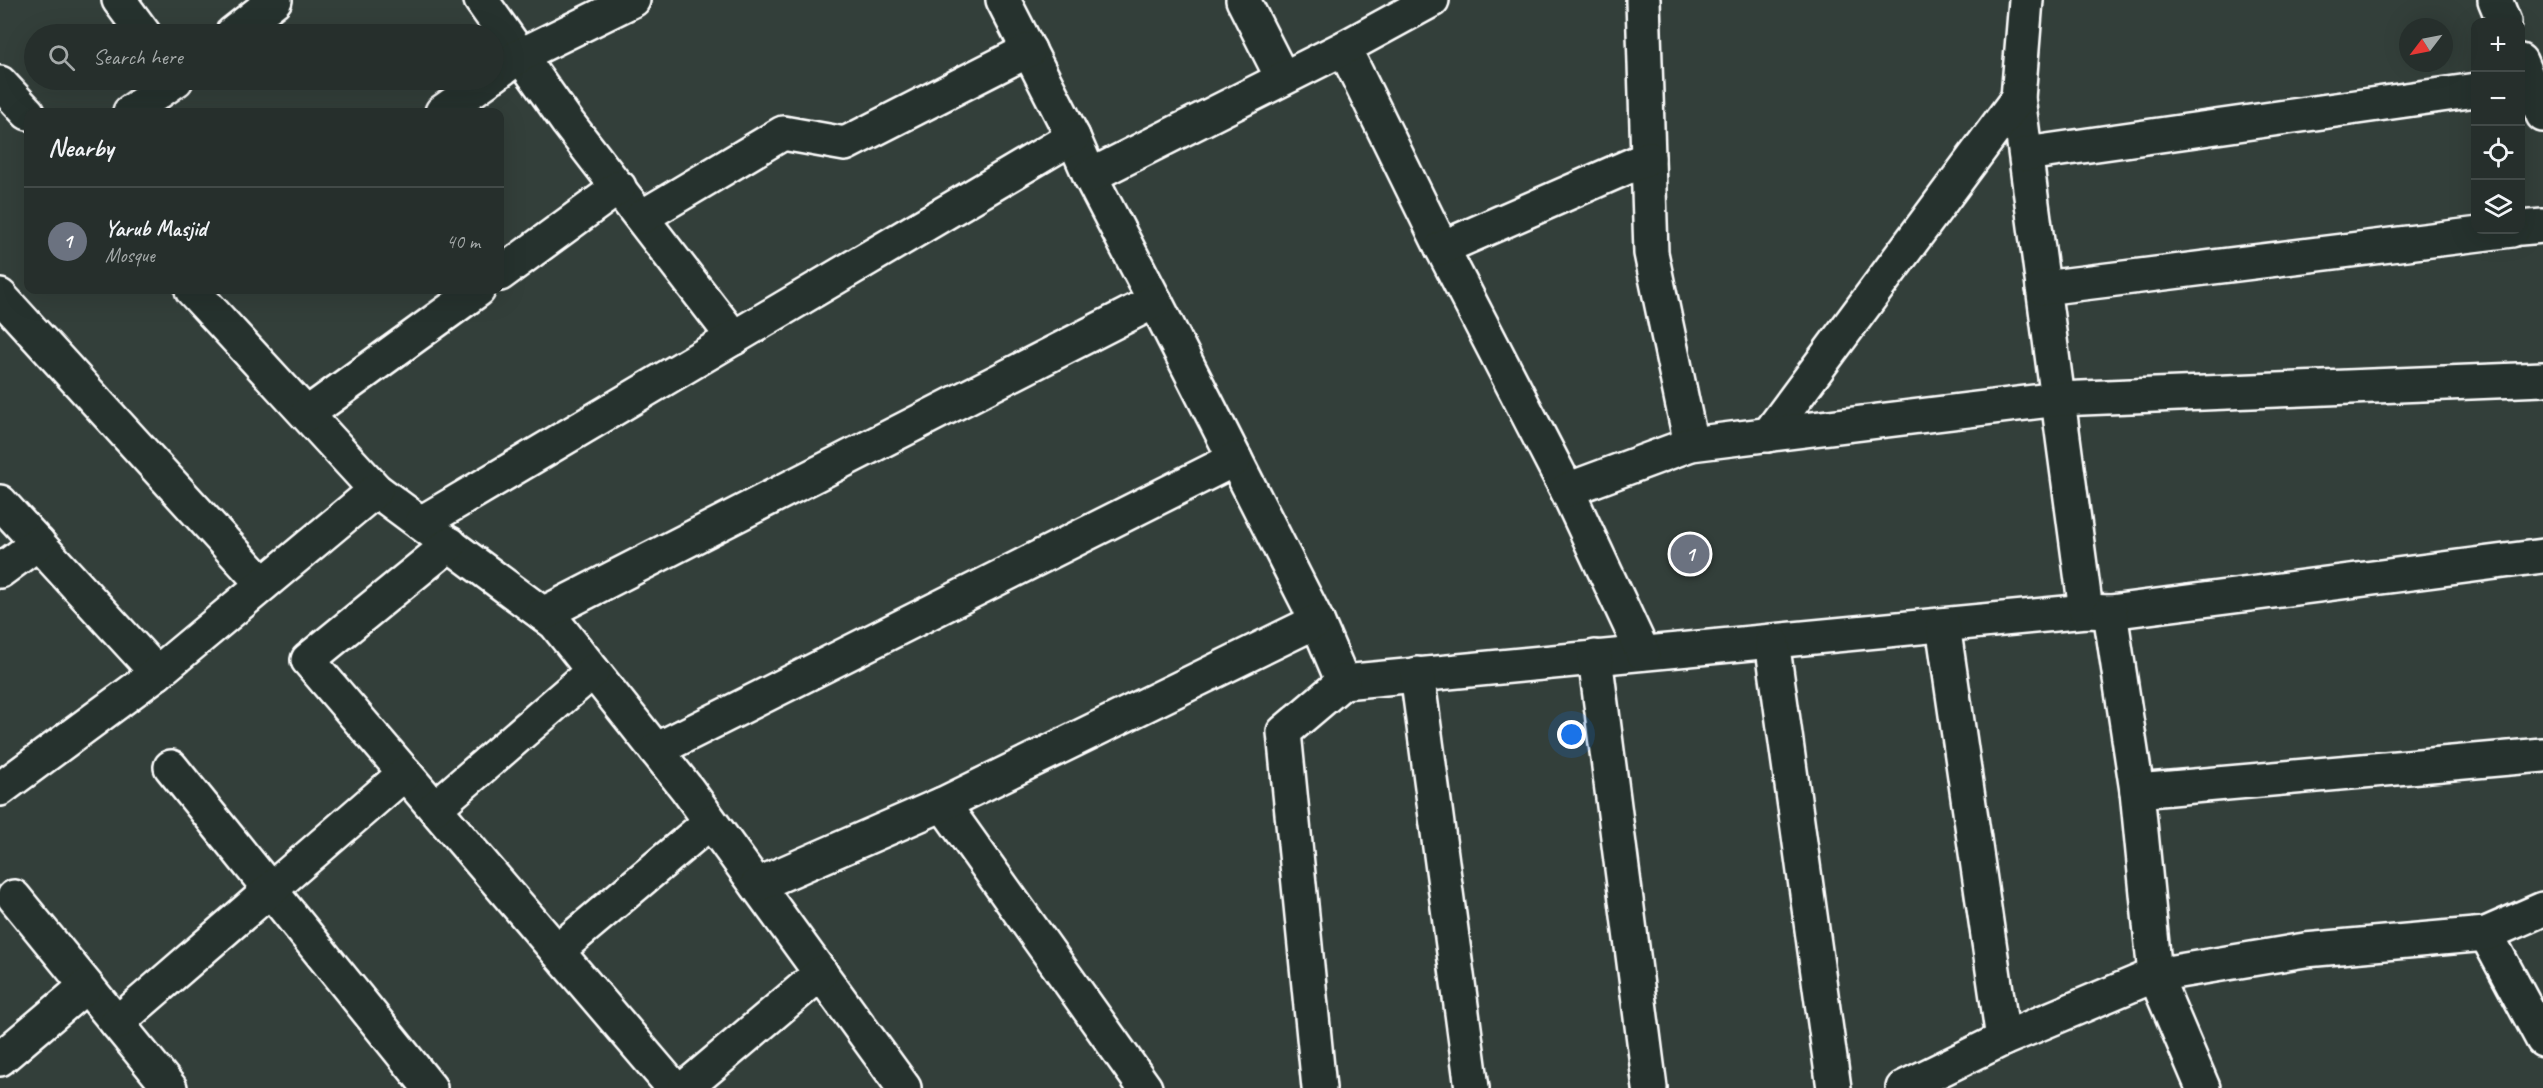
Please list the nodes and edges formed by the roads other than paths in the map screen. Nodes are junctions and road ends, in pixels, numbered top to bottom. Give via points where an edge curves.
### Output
1 (119, 0) edge
2 (275, 0) edge
3 (481, 0) edge
4 (633, 0) edge
5 (1003, 0) edge
6 (1243, 0) edge
7 (1432, 0) edge
8 (1643, 0) edge
9 (2026, 0) edge
10 (2495, 0) edge
11 (2502, 18) edge
12 (137, 24) edge
13 (245, 24) edge
14 (497, 24) edge
15 (504, 34) edge
16 (1344, 48) junction
17 (1029, 50) junction
18 (519, 56) junction
19 (504, 67) edge
20 (1282, 77) junction
21 (2525, 79) edge
22 (0, 83) edge
23 (162, 90) edge
24 (473, 90) edge
25 (2471, 91) edge
26 (2018, 98) junction
27 (136, 108) edge
28 (448, 108) edge
29 (24, 109) edge
30 (2543, 115) edge
31 (1073, 137) junction
32 (2026, 154) junction
33 (1648, 158) junction
34 (1090, 176) junction
35 (619, 187) junction
36 (642, 217) junction
37 (2543, 226) edge
38 (2525, 228) edge
39 (2480, 234) edge
40 (1442, 248) junction
41 (504, 271) edge
42 (2043, 288) junction
43 (199, 294) edge
44 (472, 294) edge
45 (0, 296) edge
46 (1155, 300) junction
47 (734, 338) junction
48 (2543, 379) edge
49 (2058, 399) junction
50 (307, 414) junction
51 (1768, 435) junction
52 (1691, 444) junction
53 (1236, 459) junction
54 (376, 490) junction
55 (1567, 490) junction
56 (0, 502) edge
57 (421, 523) junction
58 (38, 543) junction
59 (450, 544) junction
60 (2543, 556) edge
61 (0, 571) edge
62 (263, 584) junction
63 (2098, 612) junction
64 (543, 614) junction
65 (1317, 621) junction
66 (1943, 625) junction
67 (1772, 641) junction
68 (1643, 653) junction
69 (1595, 657) junction
70 (593, 671) junction
71 (157, 673) junction
72 (1417, 674) junction
73 (1343, 682) junction
74 (656, 750) junction
75 (2543, 755) edge
76 (171, 767) dead end
77 (405, 773) junction
78 (0, 789) edge
79 (2137, 791) junction
80 (943, 804) junction
81 (435, 808) junction
82 (710, 822) junction
83 (757, 885) junction
84 (270, 891) junction
85 (14, 897) dead end
86 (2543, 909) edge
87 (2486, 934) junction
88 (556, 951) junction
89 (821, 973) junction
90 (2155, 975) junction
91 (86, 986) junction
92 (117, 1023) junction
93 (2003, 1039) junction
94 (2543, 1040) edge
95 (0, 1059) edge
96 (170, 1088) edge
97 (430, 1088) edge
98 (674, 1088) edge
99 (684, 1088) edge
100 (904, 1088) edge
101 (1144, 1088) edge
102 (1319, 1088) edge
103 (1472, 1088) edge
104 (1650, 1088) edge
105 (1834, 1088) edge
106 (1903, 1088) edge
107 (2202, 1088) edge

1 - 12 street
2 - 13 street
3 - 14 street
4 - 18 street
5 - 17 street
6 - 20 street
7 - 16 street
8 - 33 street
9 - 26 street
10 - 11 street
15 - 18 street
16 - 20 street
16 - 40 street
17 - 31 street
17 - 36 street via 845,144 783,133
18 - 19 street
18 - 35 street
20 - 34 street
21 - 30 street
22 - 29 street
23 - 27 street
24 - 28 street
25 - 32 street
26 - 32 street
26 - 51 street
31 - 34 street
31 - 47 street
32 - 42 street
33 - 40 street
33 - 52 street via 1651,253
34 - 46 street
35 - 36 street
35 - 41 street
36 - 47 street
37 - 38 street
39 - 42 street
40 - 55 street
42 - 49 street
43 - 50 street
44 - 50 street
45 - 62 street
46 - 53 street
46 - 64 street
47 - 57 street
48 - 49 street
49 - 51 street
49 - 63 street
50 - 54 street
51 - 52 street
52 - 55 street
53 - 65 street
53 - 74 street
54 - 57 street
54 - 62 street
55 - 68 street
56 - 58 street
57 - 59 street
58 - 61 street
58 - 71 street
59 - 64 street
59 - 77 street via 308,660
60 - 63 street
62 - 71 street
63 - 66 street
63 - 79 street
64 - 70 street via 555,623
65 - 73 street
65 - 80 street
66 - 67 street
66 - 93 street
67 - 68 street
67 - 105 street
68 - 69 street
69 - 72 street
69 - 104 street
70 - 74 street
70 - 81 street
71 - 78 street
72 - 73 street
72 - 103 street
73 - 102 street via 1284,732
74 - 82 street
75 - 79 street
76 - 84 street
77 - 81 street
77 - 84 street
79 - 90 street
80 - 83 street
80 - 101 street
81 - 88 street
82 - 83 street
82 - 88 street
83 - 89 street
84 - 92 street
84 - 97 street
85 - 91 street
86 - 87 street
87 - 90 street via 2305,950
87 - 94 street
88 - 98 street
89 - 99 street
89 - 100 street
90 - 93 street
90 - 107 street
91 - 92 street
91 - 95 street
92 - 96 street
93 - 106 street

